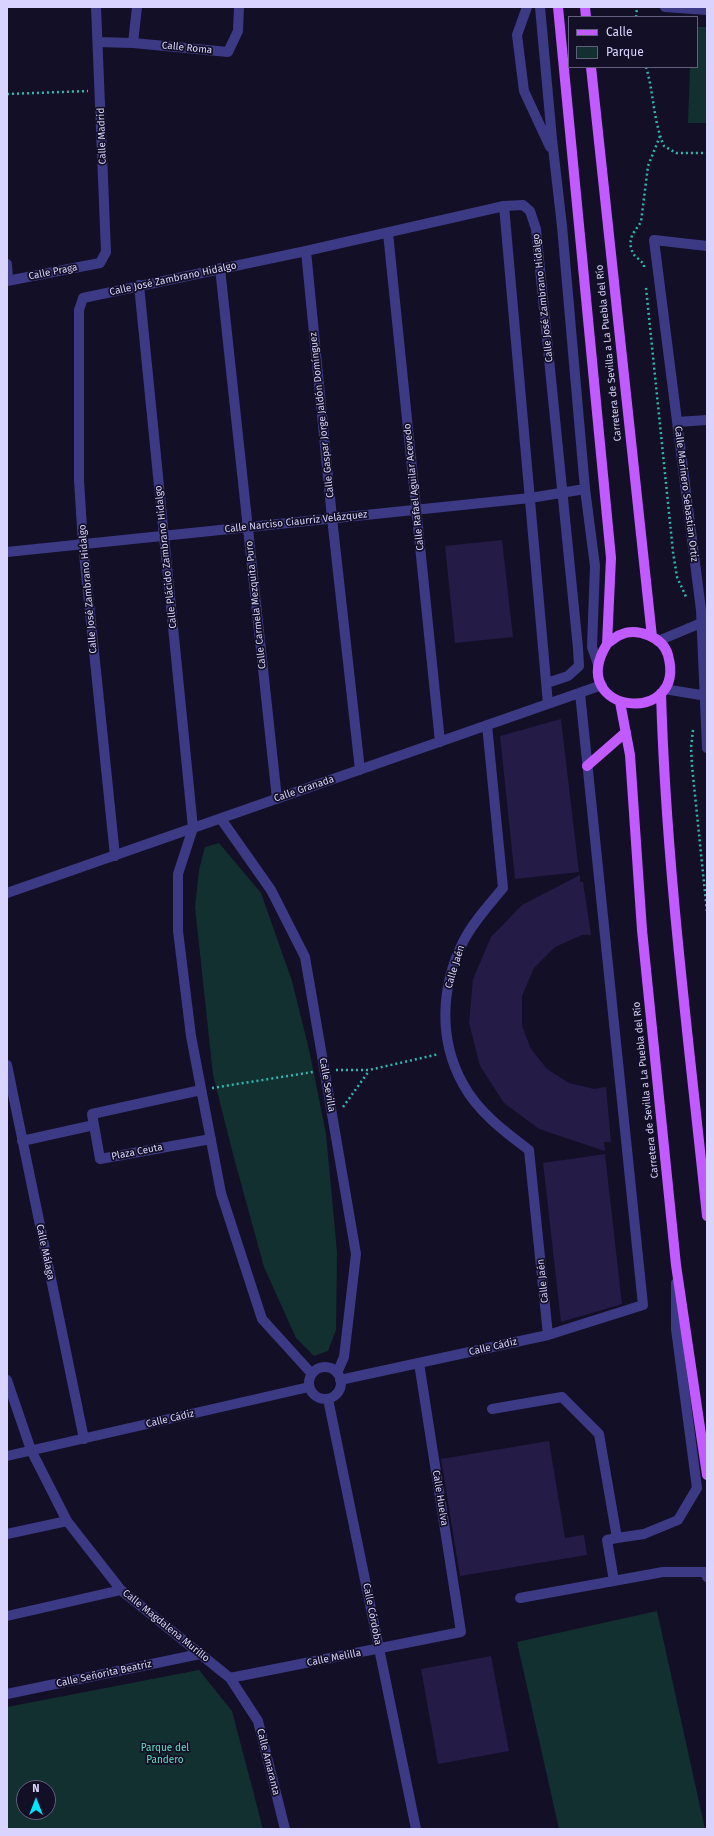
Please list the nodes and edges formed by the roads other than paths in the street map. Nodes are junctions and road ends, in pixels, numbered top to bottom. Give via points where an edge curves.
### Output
1 (96, 7) edge
2 (136, 7) edge
3 (240, 7) edge
4 (527, 7) edge
5 (540, 7) edge
6 (558, 7) edge
7 (665, 7) edge
8 (707, 10) edge
9 (98, 42) junction
10 (133, 43) junction
11 (591, 68) edge
12 (554, 155) junction
13 (504, 206) junction
14 (388, 232) junction
15 (707, 246) edge
16 (306, 251) junction
17 (100, 263) joint
18 (7, 264) edge
19 (220, 268) junction
20 (7, 281) edge
21 (139, 286) junction
22 (707, 420) edge
23 (677, 422) junction
24 (585, 489) junction
25 (562, 493) junction
26 (530, 498) junction
27 (416, 510) junction
28 (332, 518) junction
29 (247, 527) junction
30 (163, 536) junction
31 (84, 544) junction
32 (7, 552) edge
33 (704, 610) edge
34 (701, 623) junction
35 (655, 639) junction
36 (607, 644) junction
37 (598, 664) junction
38 (547, 683) junction
39 (602, 685) junction
40 (663, 691) junction
41 (580, 693) junction
42 (706, 696) edge
43 (620, 702) junction
44 (548, 704) junction
45 (487, 725) junction
46 (626, 732) junction
47 (440, 742) junction
48 (707, 748) edge
49 (587, 766) junction
50 (360, 770) junction
51 (277, 799) junction
52 (221, 819) junction
53 (193, 828) junction
54 (115, 856) junction
55 (7, 893) edge
56 (7, 1065) edge
57 (201, 1090) junction
58 (94, 1125) junction
59 (211, 1139) junction
60 (22, 1141) junction
61 (707, 1216) edge
62 (676, 1265) junction
63 (548, 1334) junction
64 (419, 1363) junction
65 (312, 1374) junction
66 (338, 1376) junction
67 (7, 1380) edge
68 (309, 1388) junction
69 (9, 1392) edge
70 (328, 1399) junction
71 (492, 1409) dead end
72 (84, 1439) junction
73 (31, 1450) junction
74 (7, 1456) edge
75 (707, 1475) edge
76 (68, 1521) junction
77 (7, 1534) edge
78 (617, 1538) junction
79 (707, 1577) edge
80 (614, 1581) junction
81 (121, 1590) junction
82 (520, 1598) dead end
83 (7, 1616) edge
84 (460, 1632) joint
85 (379, 1649) junction
86 (200, 1654) junction
87 (230, 1678) junction
88 (7, 1694) edge
89 (285, 1829) edge
90 (416, 1829) edge

1 - 9 street, Calle Madrid
2 - 10 street
3 - 10 street, Calle Roma via 238,31 228,52
4 - 12 street via 518,35 524,91
5 - 12 street
6 - 36 main road via 611,558
7 - 8 street
9 - 10 street, Calle Roma
9 - 17 street, Calle Madrid via 106,252
11 - 35 main road, Carretera de Sevilla a La Puebla del Río
12 - 24 street
13 - 14 street, Calle José Zambrano Hidalgo
13 - 25 street, Calle José Zambrano Hidalgo via 523,205 530,211 536,229
13 - 26 street
14 - 16 street, Calle José Zambrano Hidalgo
14 - 27 street, Calle Rafael Aguilar Acevedo
15 - 23 street, Calle Marinero Sebastian Ortiz via 654,240
16 - 19 street, Calle José Zambrano Hidalgo
16 - 28 street, Calle Gaspar Jorge Jaldón Domínguez
17 - 20 street, Calle Praga
18 - 20 street
19 - 21 street, Calle José Zambrano Hidalgo
19 - 29 street, Calle Carmela Mezquita Puro
21 - 30 street, Calle Plácido Zambrano Hidalgo
21 - 31 street, Calle José Zambrano Hidalgo via 83,298 79,310 79,480
22 - 23 street
23 - 33 street, Calle Marinero Sebastian Ortiz
24 - 25 street, Calle Narciso Ciaurriz Velázquez
24 - 37 street via 595,566 592,647
25 - 26 street, Calle Narciso Ciaurriz Velázquez
25 - 38 street, Calle José Zambrano Hidalgo via 579,666 568,676
26 - 27 street, Calle Narciso Ciaurriz Velázquez
26 - 38 street
27 - 28 street, Calle Narciso Ciaurriz Velázquez
27 - 47 street, Calle Rafael Aguilar Acevedo
28 - 29 street, Calle Narciso Ciaurriz Velázquez
28 - 50 street, Calle Gaspar Jorge Jaldón Domínguez
29 - 30 street, Calle Narciso Ciaurriz Velázquez
29 - 51 street, Calle Carmela Mezquita Puro
30 - 31 street, Calle Narciso Ciaurriz Velázquez
30 - 53 street, Calle Plácido Zambrano Hidalgo
31 - 32 street, Calle Narciso Ciaurriz Velázquez
31 - 54 street, Calle José Zambrano Hidalgo
33 - 34 street, Calle Marinero Sebastian Ortiz
34 - 35 street
34 - 42 street, Calle Marinero Sebastian Ortiz
35 - 36 main road via 632,632 620,635
35 - 40 main road via 668,654 671,672
36 - 37 main road
37 - 39 main road
38 - 44 street
39 - 41 street, Calle Granada
39 - 43 main road via 609,695
40 - 42 street
40 - 43 main road via 643,704
40 - 61 main road via 663,762
41 - 44 street, Calle Granada
41 - 49 street
42 - 48 street, Calle Marinero Sebastian Ortiz
43 - 46 main road, Carretera de Sevilla a La Puebla del Río
44 - 45 street, Calle Granada
45 - 47 street, Calle Granada
45 - 63 street, Calle Jaén via 503,888 463,941 448,982 444,1020 449,1052 463,1085 486,1114 530,1150
46 - 49 main road
46 - 62 main road, Carretera de Sevilla a La Puebla del Río via 630,755 642,930
47 - 50 street, Calle Granada
49 - 63 street, Calle Cádiz via 643,1305
50 - 51 street, Calle Granada
51 - 52 street, Calle Granada
52 - 53 street, Calle Granada
52 - 66 street, Calle Sevilla via 271,890 305,957 356,1254 344,1357
53 - 54 street, Calle Granada
53 - 57 street via 178,874 178,931 191,1036
54 - 55 street, Calle Granada
56 - 60 street, Calle Málaga
57 - 58 street via 92,1114
57 - 59 street
58 - 59 street, Plaza Ceuta via 100,1160
58 - 60 street
59 - 65 street via 221,1193 262,1319
60 - 72 street, Calle Málaga
62 - 75 main road, Carretera de Sevilla a La Puebla del Río
62 - 78 street via 676,1329 697,1488 678,1520 644,1534
63 - 64 street, Calle Cádiz
64 - 66 street, Calle Cádiz
64 - 84 street, Calle Huelva
65 - 66 street via 319,1368 328,1368
65 - 68 street
66 - 70 street via 340,1388
67 - 69 street, Calle Magdalena Murillo
68 - 70 street via 313,1394
68 - 72 street, Calle Cádiz
69 - 73 street, Calle Magdalena Murillo
70 - 85 street, Calle Córdoba
71 - 78 street via 562,1397 599,1434
72 - 73 street, Calle Cádiz
73 - 74 street, Calle Cádiz
73 - 76 street, Calle Magdalena Murillo
76 - 77 street
76 - 81 street, Calle Magdalena Murillo
78 - 80 street via 607,1540
79 - 80 street via 706,1572 663,1572
80 - 82 street
81 - 83 street
81 - 86 street, Calle Magdalena Murillo
84 - 85 street, Calle Melilla
85 - 87 street, Calle Melilla
85 - 90 street, Calle Córdoba
86 - 87 street, Calle Magdalena Murillo
86 - 88 street, Calle Señorita Beatriz
87 - 89 street, Calle Amaranta via 258,1721

